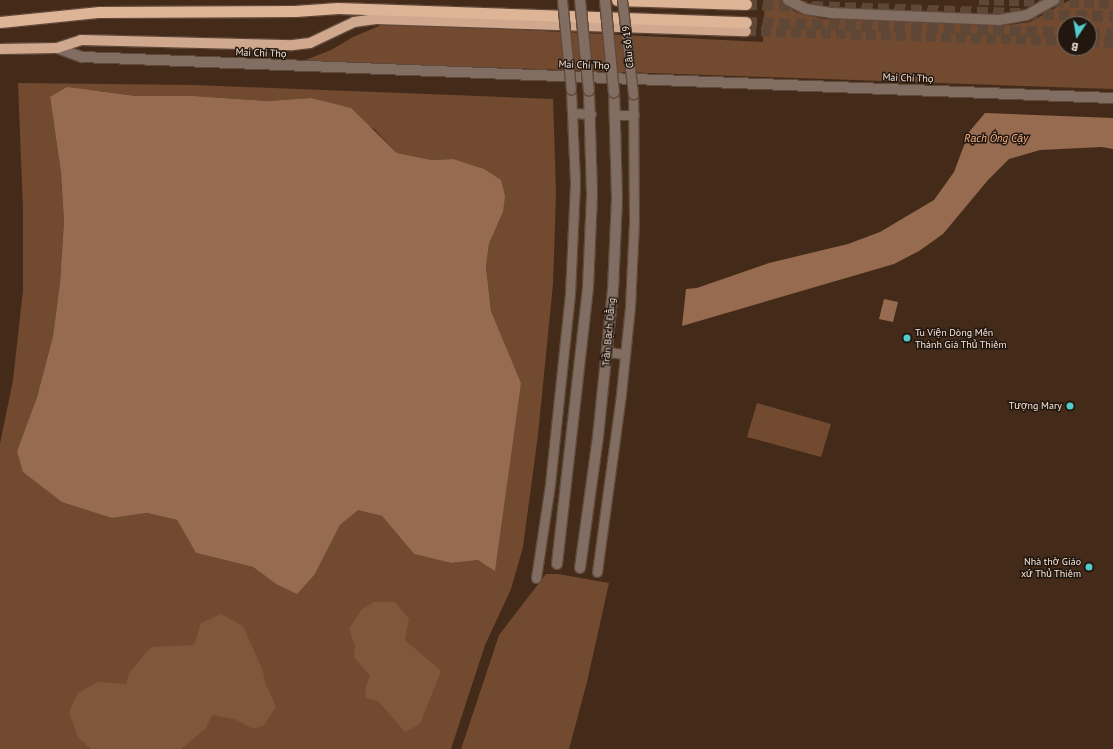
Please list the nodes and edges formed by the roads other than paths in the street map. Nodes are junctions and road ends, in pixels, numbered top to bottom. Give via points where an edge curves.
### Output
1 (562, 0) edge
2 (580, 0) edge
3 (605, 0) edge
4 (617, 0) edge
5 (622, 0) edge
6 (788, 0) edge
7 (1054, 0) edge
8 (746, 4) dead end
9 (0, 22) edge
10 (746, 26) joint
11 (57, 48) junction
12 (0, 49) edge
13 (614, 93) joint
14 (1113, 98) edge
15 (572, 113) junction
16 (591, 114) junction
17 (616, 115) junction
18 (634, 115) junction
19 (565, 348) junction
20 (583, 350) junction
21 (608, 352) junction
22 (625, 354) junction
23 (557, 564) dead end
24 (580, 568) dead end
25 (597, 572) dead end
26 (536, 578) dead end

1 - 15 street, bridge
2 - 16 street, bridge
3 - 13 street, Cầu số 19, bridge
4 - 8 highway
5 - 18 street, Cầu số 19, bridge
6 - 7 street via 806,9 831,13 1000,20 1027,15
9 - 10 highway, Mai Chí Thọ via 99,12 288,12 338,8
10 - 11 main road, Mai Chí Thọ via 376,19 354,22 310,43 81,40
11 - 12 main road, Mai Chí Thọ
11 - 14 street, Mai Chí Thọ via 82,57
13 - 17 street, Trần Bạch Đằng
15 - 16 street
15 - 19 street via 574,240
16 - 20 street via 590,253
17 - 18 street
17 - 21 street, Trần Bạch Đằng via 617,227
18 - 22 street, Cầu số 19 via 634,222
19 - 20 street
19 - 26 street
20 - 23 street
21 - 22 street
21 - 24 street, Trần Bạch Đằng
22 - 25 street, Cầu số 19

